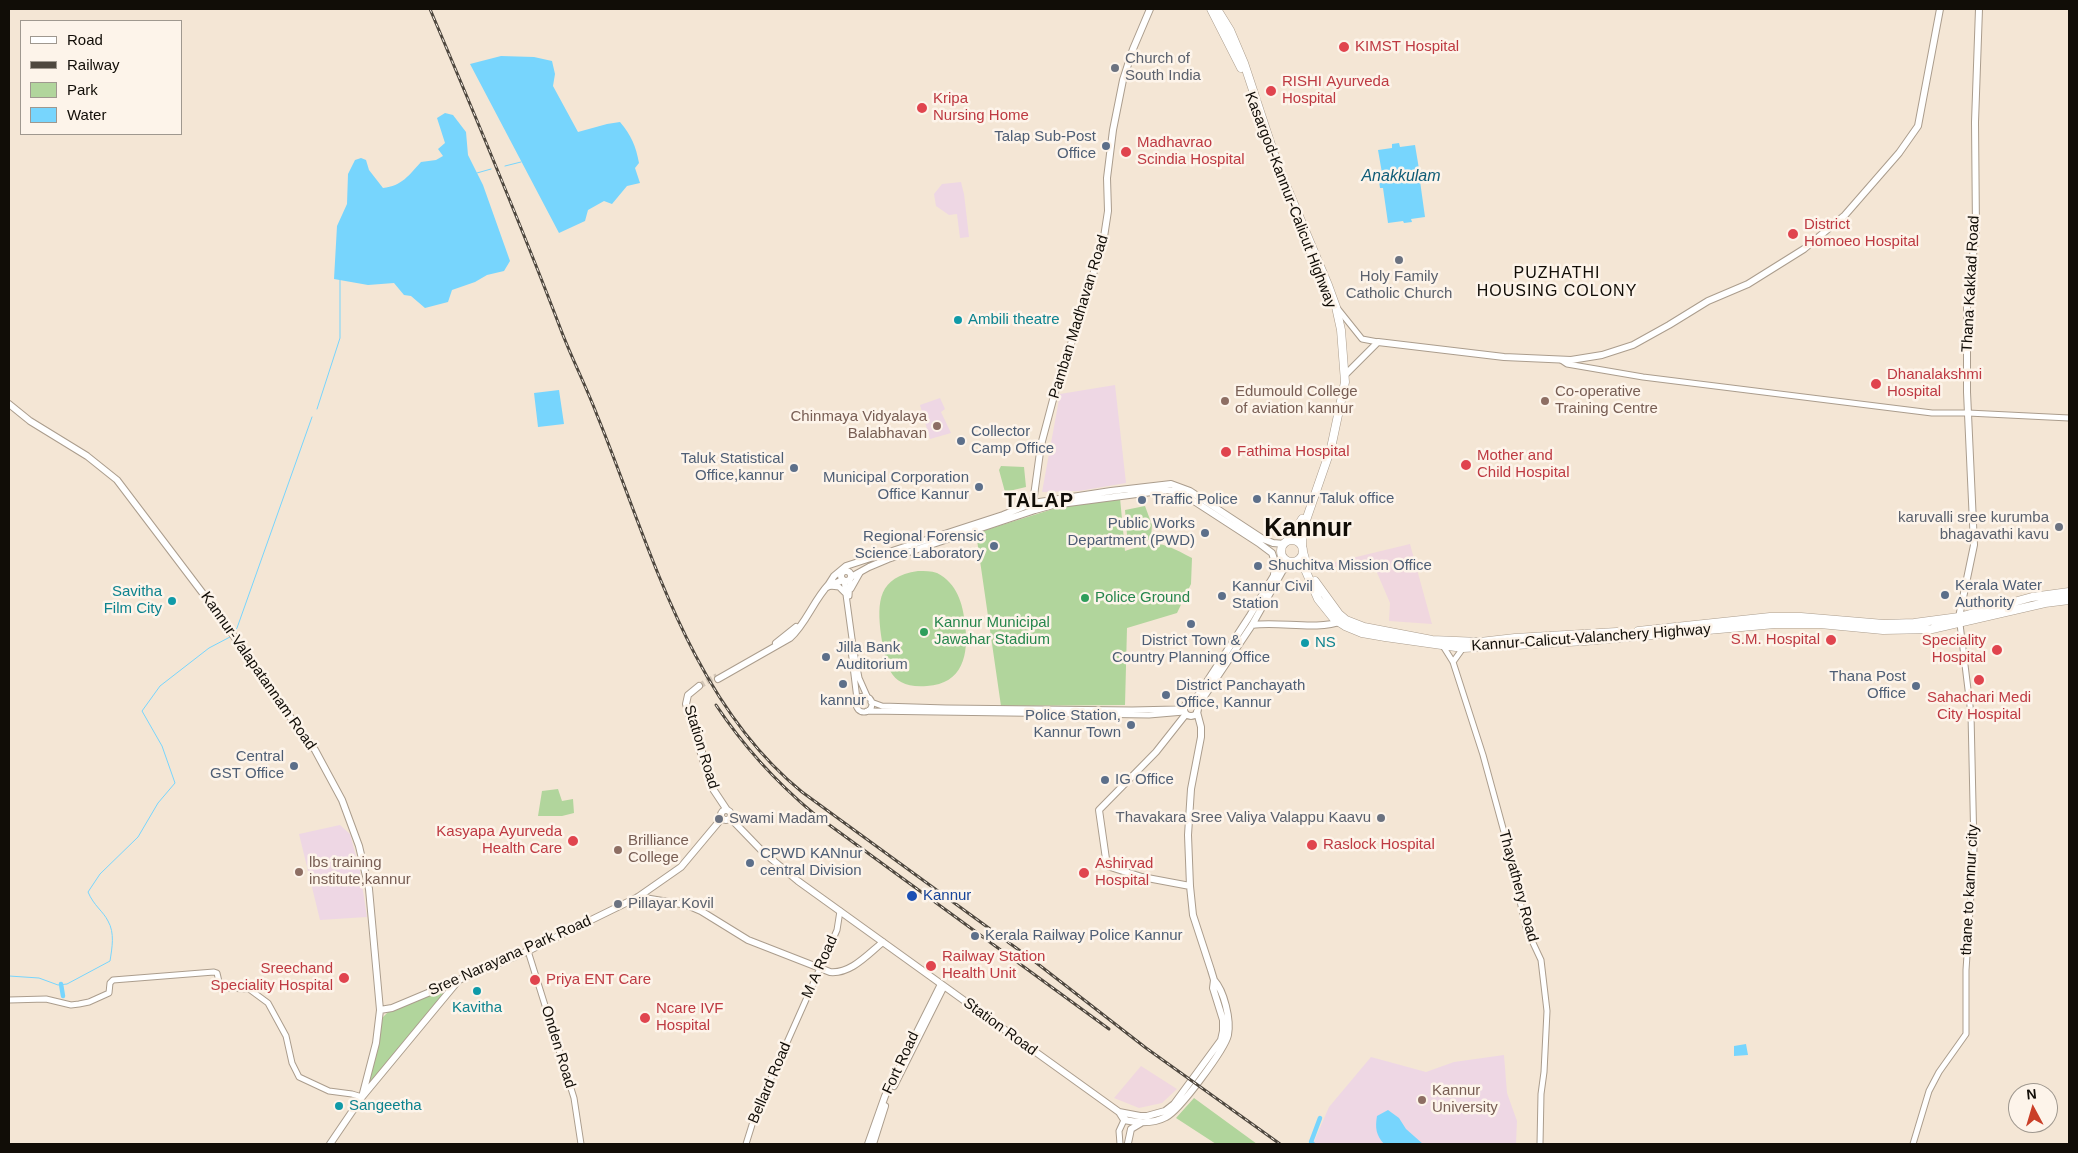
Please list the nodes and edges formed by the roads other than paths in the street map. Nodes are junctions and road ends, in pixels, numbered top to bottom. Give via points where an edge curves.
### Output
1 (1150, 9) edge
2 (1940, 9) edge
3 (1979, 9) edge
4 (1215, 11) edge
5 (1336, 307) junction
6 (1378, 342) junction
7 (1560, 360) junction
8 (1344, 379) junction
9 (9, 404) edge
10 (1968, 413) junction
11 (2069, 418) edge
12 (1035, 486) junction
13 (1043, 501) junction
14 (1034, 506) junction
15 (1304, 516) junction
16 (1289, 539) junction
17 (1262, 541) junction
18 (1303, 549) junction
19 (1282, 556) junction
20 (858, 562) junction
21 (1296, 562) junction
22 (862, 570) junction
23 (1274, 574) junction
24 (846, 577) junction
25 (827, 587) junction
26 (2069, 592) edge
27 (848, 594) junction
28 (2069, 600) edge
29 (1960, 620) junction
30 (1342, 621) junction
31 (1252, 625) junction
32 (1464, 645) junction
33 (853, 646) junction
34 (1444, 646) junction
35 (1454, 662) junction
36 (718, 678) tunnel mouth
37 (699, 688) tunnel mouth
38 (866, 696) junction
39 (857, 699) junction
40 (871, 702) junction
41 (1196, 707) junction
42 (972, 710) junction
43 (867, 711) junction
44 (1185, 711) junction
45 (727, 816) junction
46 (1190, 886) junction
47 (638, 897) junction
48 (840, 911) junction
49 (883, 942) junction
50 (528, 951) junction
51 (819, 968) junction
52 (459, 980) junction
53 (1214, 980) junction
54 (942, 985) junction
55 (9, 1000) edge
56 (380, 1010) junction
57 (797, 1022) joint
58 (902, 1066) junction
59 (362, 1097) junction
60 (1123, 1115) junction
61 (1142, 1122) junction
62 (330, 1144) edge
63 (581, 1144) edge
64 (746, 1144) edge
65 (868, 1144) edge
66 (873, 1144) edge
67 (1120, 1144) edge
68 (1128, 1144) edge
69 (1540, 1144) edge
70 (1913, 1144) edge

1 - 12 main road, Pamban Madhavan Road via 1123,80 1107,178 1108,211 1104,237 1059,377 1041,445
2 - 7 main road via 1918,126 1845,215 1787,261 1748,284 1708,301 1650,336 1616,351
3 - 10 main road, Thana Kakkad Road via 1976,230 1967,307
4 - 5 highway, Kasargod-Kannur-Calicut Highway via 1230,30 1244,63 1278,166 1319,259
4 - 8 highway, Kasargod-Kannur-Calicut Highway via 1240,65 1279,180 1331,305
5 - 6 street via 1362,339
5 - 8 highway, Kasargod-Kannur-Calicut Highway
6 - 7 main road via 1504,357
6 - 8 main road
7 - 10 street via 1567,364 1643,377 1798,398 1932,413
8 - 15 highway, Kasargod-Kannur-Calicut Highway via 1327,447
9 - 56 main road, Kannur-Valapatannam Road via 118,480 315,750 342,800 359,846 369,889
10 - 11 street
10 - 29 main road, Thana Kakkad Road via 1974,545
12 - 13 main road
12 - 14 main road, Pamban Madhavan Road
13 - 14 main road
13 - 17 main road via 1171,484 1190,491
14 - 17 main road via 1149,491 1176,491
14 - 20 main road
14 - 22 main road
15 - 16 highway, Kasargod-Kannur-Calicut Highway
15 - 18 highway
16 - 17 main road
16 - 17 main road via 1273,543
16 - 18 highway via 1297,541
16 - 19 highway via 1281,549
17 - 19 main road
17 - 23 main road via 1274,558
18 - 21 highway via 1302,558
18 - 30 highway, Kannur-Calicut-Valanchery Highway via 1310,572
19 - 21 highway via 1287,561
19 - 23 main road
20 - 24 main road
20 - 25 main road via 846,566
21 - 30 highway, Kannur-Calicut-Valanchery Highway via 1304,567 1318,599
21 - 31 main road via 1284,570
22 - 24 main road
22 - 27 street
23 - 41 main road
24 - 25 main road
24 - 27 street
25 - 27 street via 839,587
25 - 36 main road via 804,620 775,644
26 - 29 highway, Kannur-Calicut-Valanchery Highway via 2032,597
27 - 33 street
28 - 29 highway, Kannur-Calicut-Valanchery Highway
29 - 32 highway, Kannur-Calicut-Valanchery Highway via 1884,624 1770,617
29 - 70 street, thane to kannur city via 1971,714 1974,849 1966,970 1966,1034 1929,1091
30 - 31 main road via 1324,626 1272,622
30 - 32 highway, Kannur-Calicut-Valanchery Highway
30 - 34 highway, Kannur-Calicut-Valanchery Highway via 1362,633
31 - 41 main road
32 - 34 highway, Kannur-Calicut-Valanchery Highway
32 - 35 street
33 - 38 street
33 - 39 street
34 - 35 street, Thayathery Road
35 - 69 street, Thayathery Road via 1492,788 1526,928 1541,960 1547,1011
37 - 45 main road, Station Road via 688,695 688,700 702,757
38 - 39 street
38 - 40 street
39 - 43 street via 857,708
40 - 42 street via 882,706
40 - 43 street
41 - 44 main road via 1188,703
41 - 44 main road via 1193,716
41 - 46 main road via 1201,737 1188,835
42 - 43 street
42 - 44 street
44 - 46 main road via 1156,752 1098,810 1107,866
45 - 47 main road, Sree Narayana Park Road via 681,866
45 - 48 main road, Station Road via 781,867
46 - 53 main road via 1196,924
47 - 50 main road, Sree Narayana Park Road
47 - 51 main road via 687,905 748,940
48 - 49 main road, Station Road
48 - 51 street, M A Road via 837,930
49 - 51 main road via 845,971 837,973
49 - 54 main road, Station Road
50 - 52 main road, Sree Narayana Park Road
50 - 63 street, Onden Road via 574,1098
51 - 57 street, M A Road
52 - 56 main road, Sree Narayana Park Road
52 - 59 main road
53 - 60 main road via 1213,988 1223,1020 1221,1040 1174,1104 1164,1111 1140,1116
53 - 61 main road via 1220,986 1228,1021 1228,1034 1222,1049 1173,1113 1165,1118
54 - 58 main road, Fort Road
54 - 60 main road, Station Road
55 - 59 street via 46,999 79,1004 105,996 114,980 214,972 220,986 249,989 268,1003 282,1028 299,1077 329,1091
56 - 59 main road, Kannur-Valapatannam Road via 376,1043
57 - 64 street, Bellard Road via 756,1112
58 - 65 main road, Fort Road via 878,1112
58 - 66 main road, Fort Road
59 - 62 main road
60 - 61 main road
60 - 67 street
60 - 68 street
61 - 68 main road via 1131,1129

